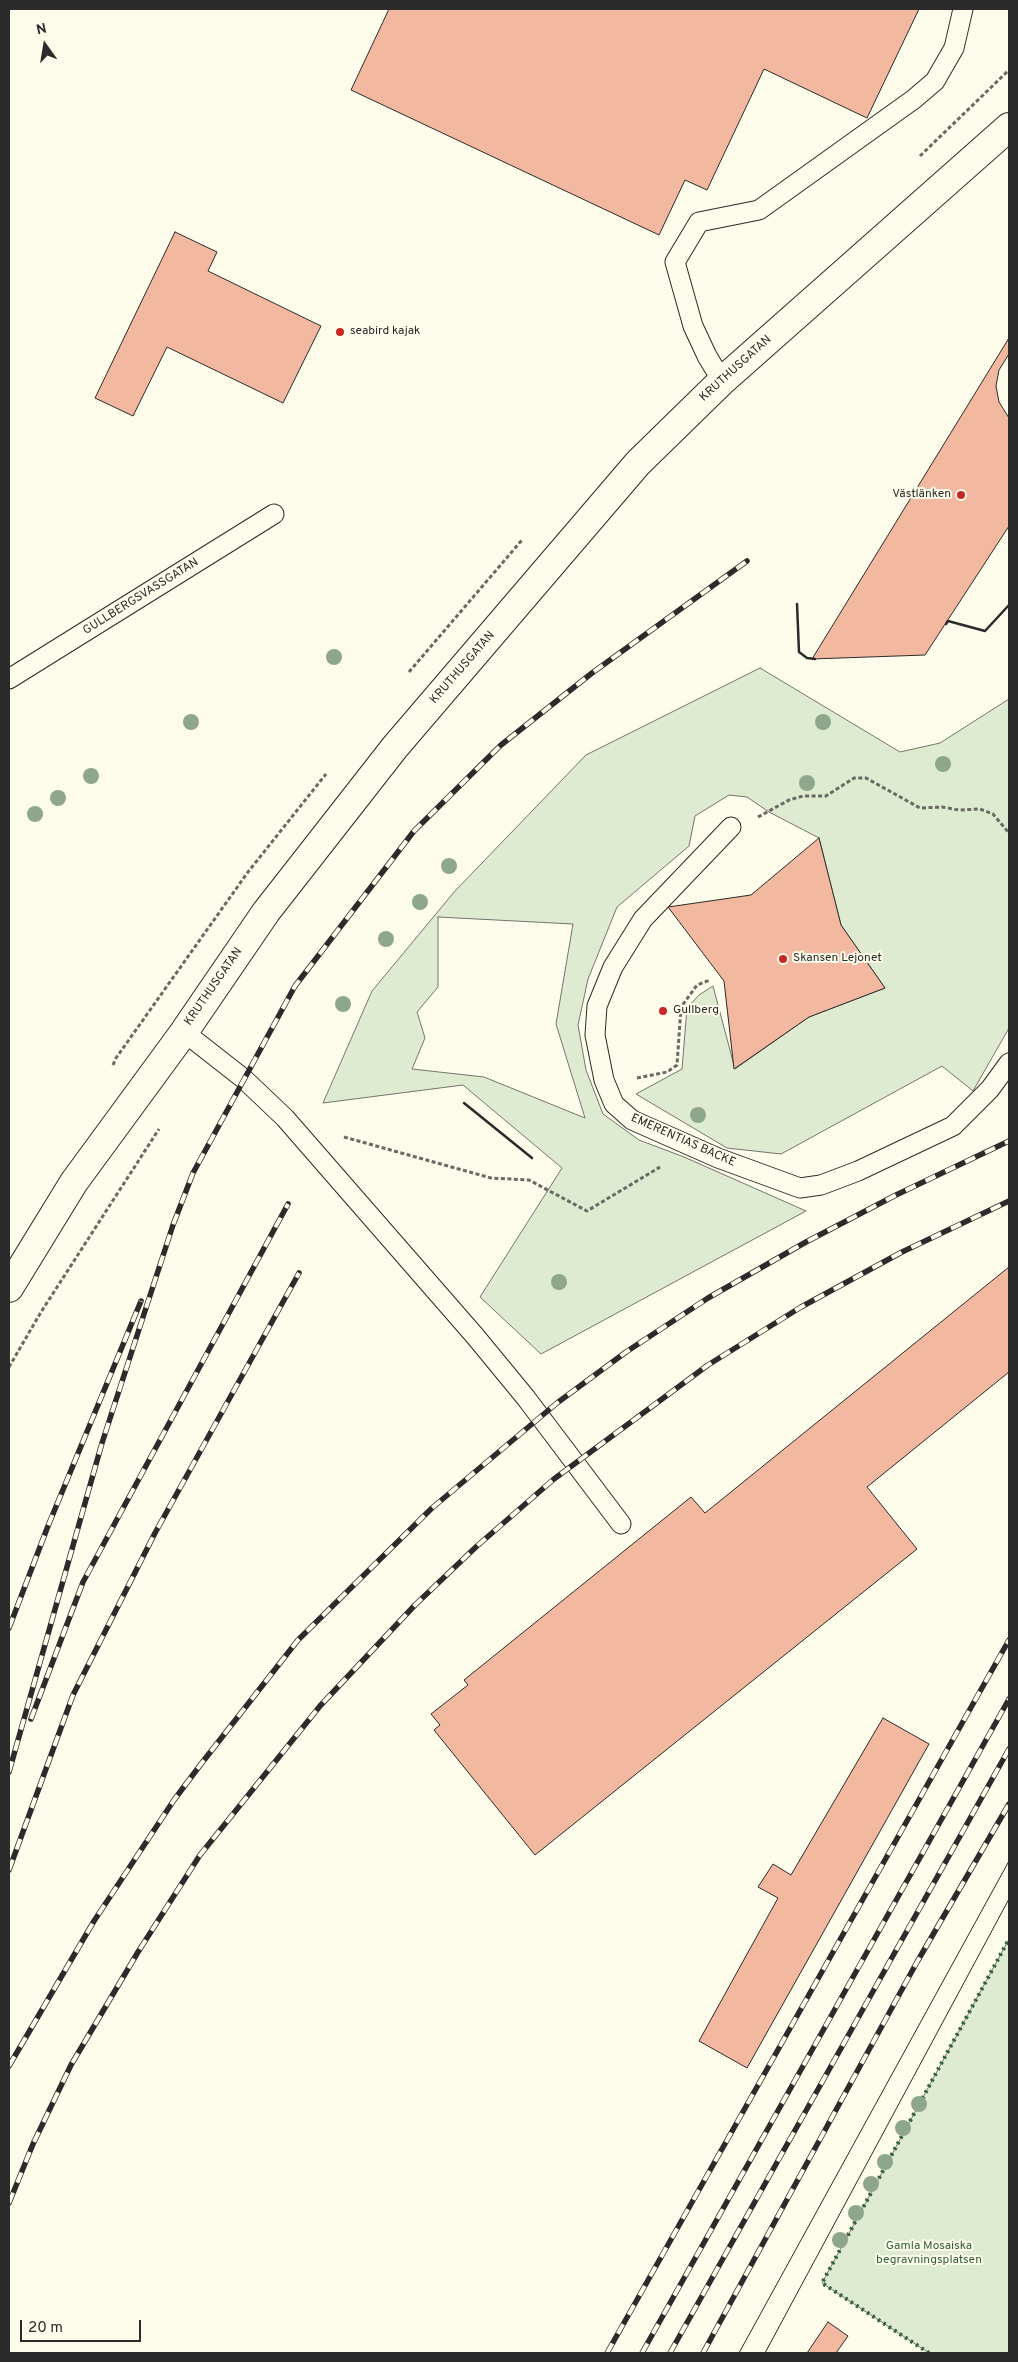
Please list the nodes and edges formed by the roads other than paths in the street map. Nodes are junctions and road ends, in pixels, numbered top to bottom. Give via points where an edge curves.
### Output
1 (963, 9) edge
2 (1009, 127) edge
3 (722, 381) junction
4 (274, 514) dead end
5 (9, 680) edge
6 (731, 827) road end
7 (184, 1032) junction
8 (1009, 1063) edge
9 (9, 1288) edge
10 (621, 1524) dead end

1 - 3 lane via 954,48 935,81 914,99 758,210 699,222 675,262 693,326
2 - 3 street, KRUTHUSGATAN
3 - 7 street, KRUTHUSGATAN via 638,463 395,747 266,912
4 - 5 lane, GULLBERGSVASSGATAN
6 - 8 lane, EMERENTIAS BACKE via 643,919 613,967 597,1006 595,1035 604,1080 614,1104 632,1120 718,1158 800,1188 821,1185 953,1126 990,1089
7 - 9 street, KRUTHUSGATAN via 74,1182
7 - 10 lane via 244,1079 312,1149 475,1336

